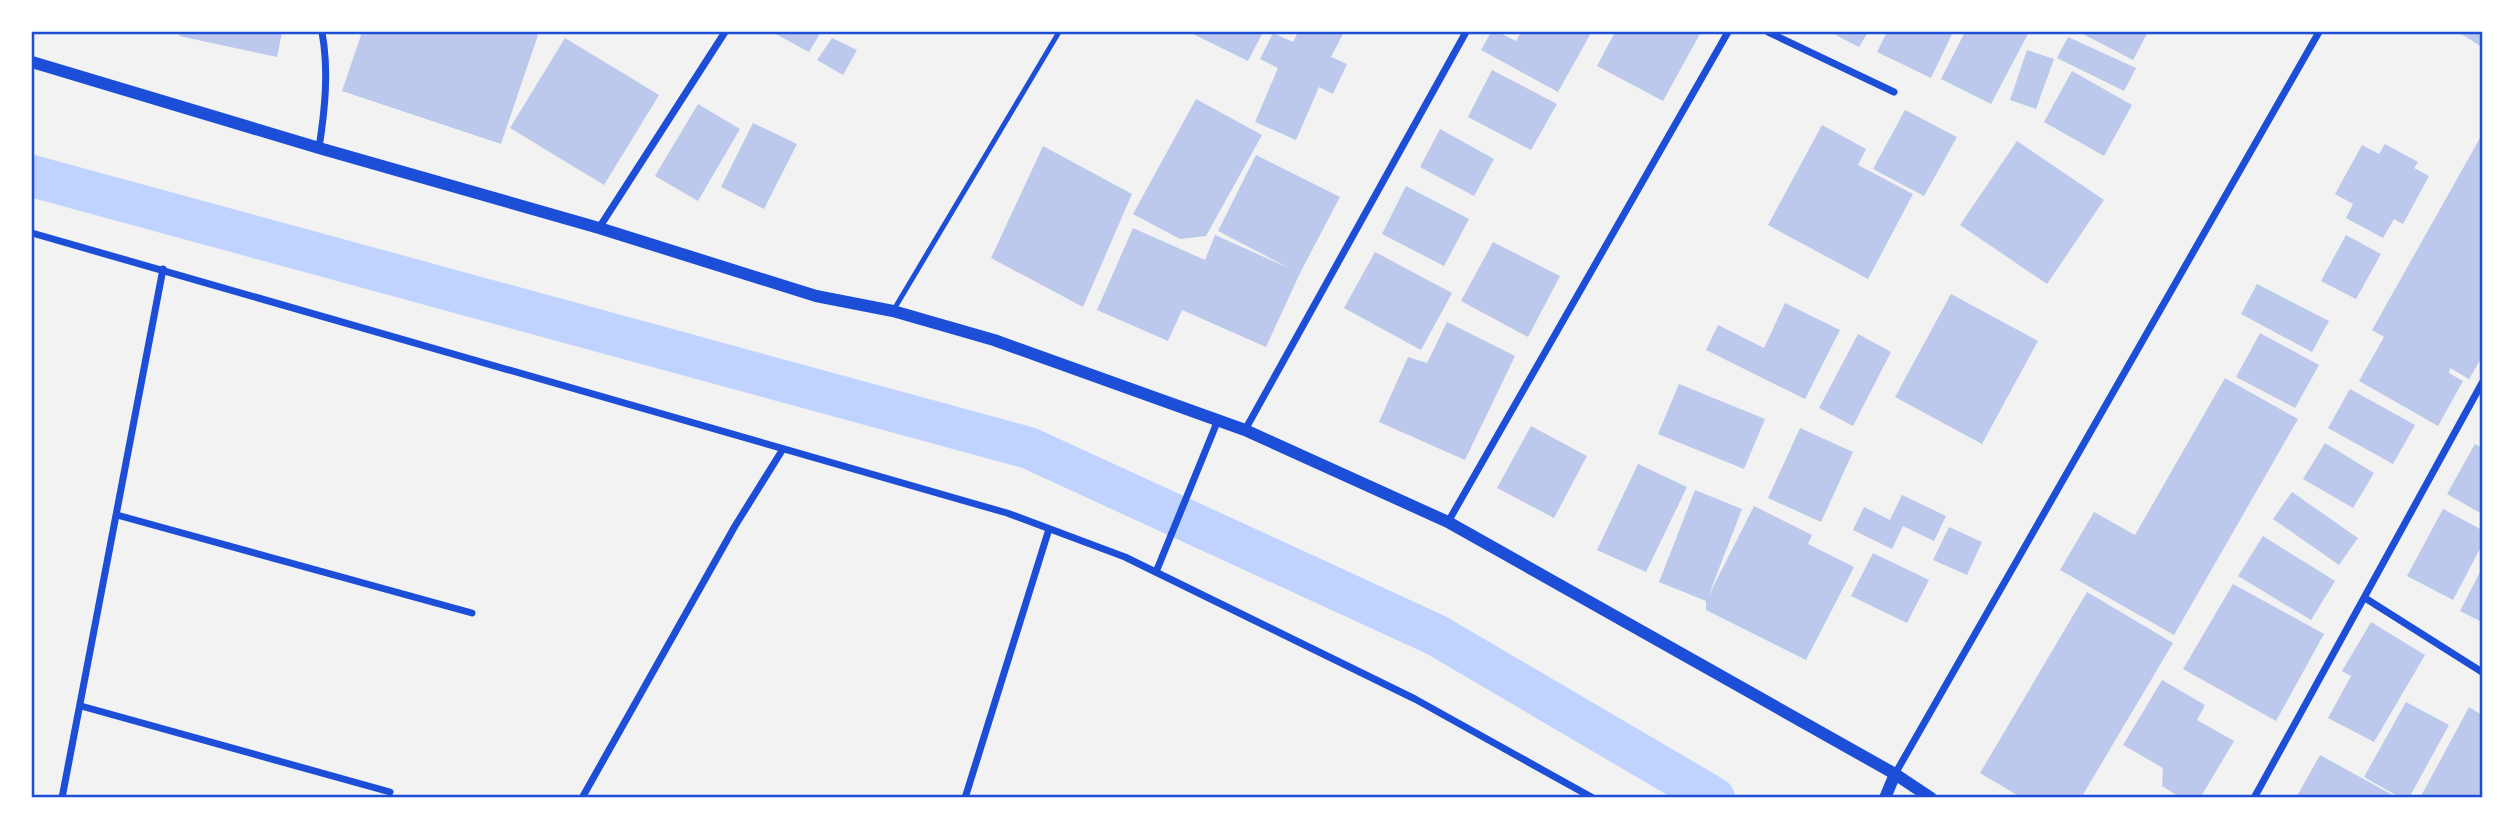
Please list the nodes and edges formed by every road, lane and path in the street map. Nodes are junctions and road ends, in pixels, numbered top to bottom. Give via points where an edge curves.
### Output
1 (322, 32) edge
2 (725, 32) edge
3 (1059, 32) edge
4 (1466, 32) edge
5 (1728, 32) edge
6 (1768, 32) edge
7 (2319, 32) edge
8 (32, 62) edge
9 (1895, 92) dead end
10 (319, 148) junction
11 (598, 228) junction
12 (32, 233) edge
13 (163, 269) junction
14 (893, 311) junction
15 (2483, 383) edge
16 (1218, 420) junction
17 (1245, 430) junction
18 (783, 449) junction
19 (117, 516) junction
20 (1448, 522) junction
21 (1049, 529) junction
22 (1156, 572) junction
23 (2365, 598) junction
24 (472, 613) dead end
25 (2483, 672) edge
26 (81, 706) junction
27 (1895, 774) junction
28 (390, 792) dead end
29 (62, 797) edge
30 (582, 797) edge
31 (965, 797) edge
32 (1593, 797) edge
33 (1885, 797) edge
34 (1931, 797) edge
35 (2254, 797) edge

1 - 10 street via 327,95
2 - 11 street
3 - 14 lane
4 - 17 street
5 - 20 street
6 - 9 street
7 - 27 street
8 - 10 street
10 - 11 street
11 - 14 street via 816,296
12 - 13 street
13 - 18 street
13 - 19 street
14 - 16 street via 994,340
15 - 23 street
16 - 17 street
16 - 22 street
17 - 20 street
18 - 21 street
18 - 30 street
19 - 24 street
19 - 26 street
20 - 27 street
21 - 22 street
21 - 31 street
22 - 32 street via 1415,699
23 - 25 street
23 - 35 street
26 - 28 street
26 - 29 street
27 - 33 street
27 - 34 street

